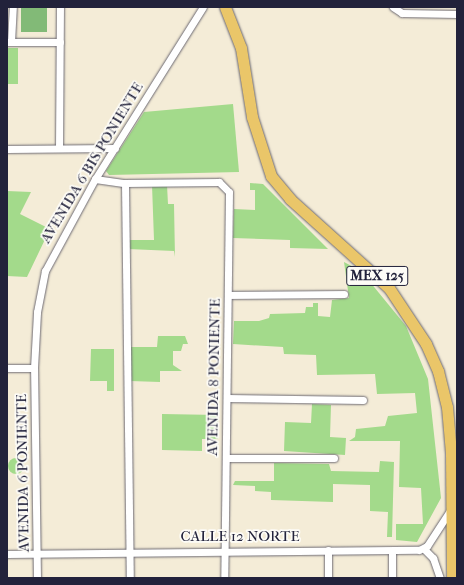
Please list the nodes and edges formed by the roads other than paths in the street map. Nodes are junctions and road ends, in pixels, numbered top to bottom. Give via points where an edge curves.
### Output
1 (13, 7) edge
2 (60, 7) edge
3 (203, 7) edge
4 (225, 7) edge
5 (393, 7) edge
6 (404, 10) edge
7 (457, 14) edge
8 (9, 42) edge
9 (60, 42) junction
10 (58, 148) junction
11 (115, 148) junction
12 (7, 149) edge
13 (95, 179) junction
14 (125, 183) junction
15 (344, 294) dead end
16 (228, 296) junction
17 (7, 368) edge
18 (34, 368) junction
19 (227, 398) junction
20 (363, 400) dead end
21 (226, 458) junction
22 (334, 458) dead end
23 (451, 509) junction
24 (424, 549) junction
25 (224, 550) junction
26 (328, 550) junction
27 (130, 551) junction
28 (392, 551) junction
29 (38, 553) junction
30 (7, 554) edge
31 (37, 578) edge
32 (130, 578) edge
33 (224, 578) edge
34 (328, 578) edge
35 (392, 578) edge
36 (440, 578) edge
37 (452, 578) edge

1 - 8 street
2 - 9 street
3 - 11 street, AVENIDA 6 BIS PONIENTE
4 - 23 main road, MEX 125 via 241,48 258,140 271,176 290,199 389,288 426,344 438,371 447,407
5 - 6 street
6 - 7 street
8 - 9 street
9 - 10 street
10 - 11 street
10 - 12 street
11 - 13 street, AVENIDA 6 BIS PONIENTE
13 - 14 street
13 - 18 street, AVENIDA 6 BIS PONIENTE via 46,271 37,312
14 - 16 street, AVENIDA 8 PONIENTE via 219,182 227,186 230,200
14 - 27 street
15 - 16 street
16 - 19 street, AVENIDA 8 PONIENTE
17 - 18 street
18 - 29 street, AVENIDA 6 PONIENTE
19 - 20 street
19 - 21 street, AVENIDA 8 PONIENTE
21 - 22 street
21 - 25 street, AVENIDA 8 PONIENTE
23 - 24 street
23 - 37 main road, MEX 125
24 - 28 street, CALLE 12 NORTE
24 - 36 street via 433,558
25 - 26 street, CALLE 12 NORTE
25 - 27 street, CALLE 12 NORTE
25 - 33 street, AVENIDA 8 PONIENTE
26 - 28 street, CALLE 12 NORTE
26 - 34 street
27 - 29 street, CALLE 12 NORTE
27 - 32 street
28 - 35 street
29 - 30 street, CALLE 12 NORTE
29 - 31 street, AVENIDA 6 PONIENTE

